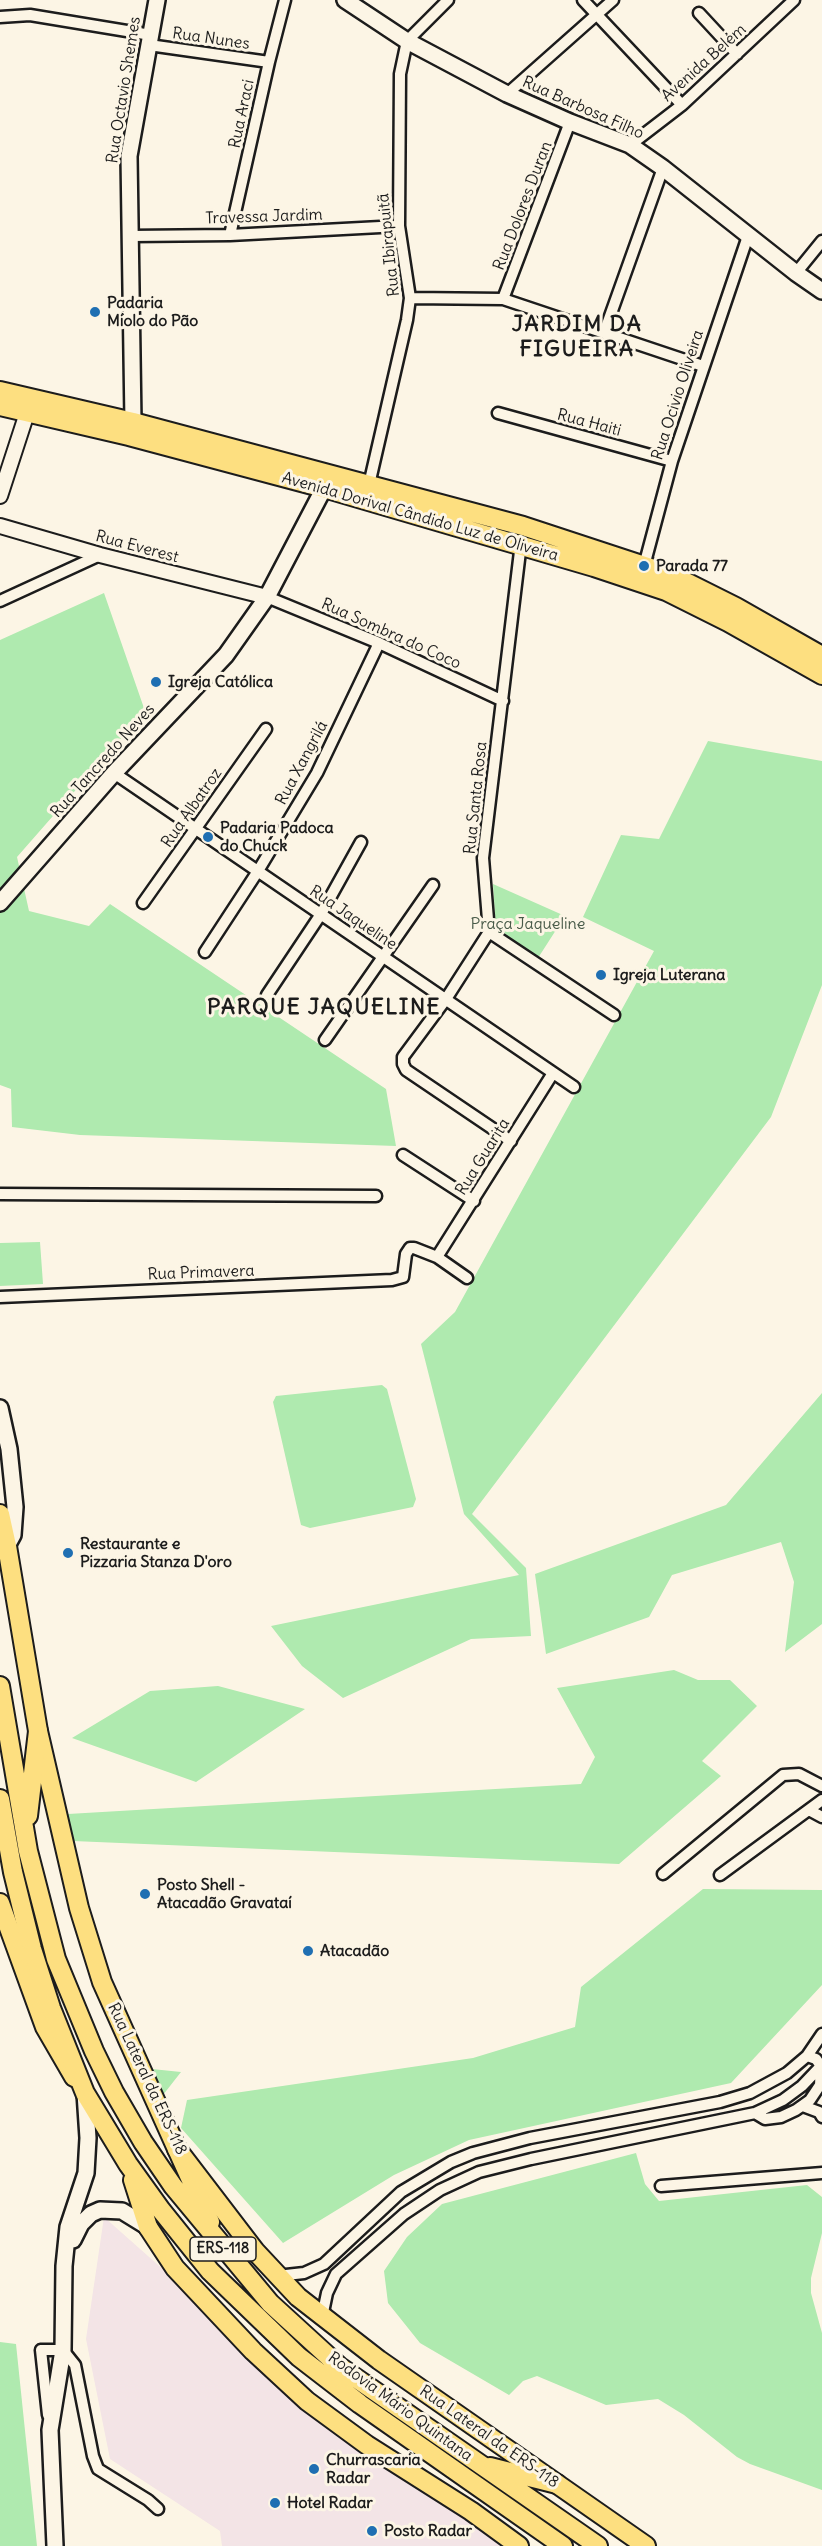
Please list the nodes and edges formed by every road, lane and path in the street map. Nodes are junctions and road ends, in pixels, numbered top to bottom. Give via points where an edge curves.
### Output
1 (157, 0) edge
2 (285, 0) edge
3 (345, 0) edge
4 (448, 0) edge
5 (583, 0) edge
6 (613, 0) edge
7 (789, 2) edge
8 (699, 13) dead end
9 (596, 16) junction
10 (0, 17) edge
11 (150, 40) junction
12 (407, 41) junction
13 (737, 54) junction
14 (269, 62) junction
15 (507, 94) junction
16 (682, 105) junction
17 (570, 122) junction
18 (630, 145) junction
19 (663, 168) junction
20 (399, 226) junction
21 (230, 235) junction
22 (131, 236) junction
23 (747, 236) junction
24 (822, 241) edge
25 (796, 273) junction
26 (822, 291) edge
27 (410, 298) junction
28 (503, 299) junction
29 (604, 333) junction
30 (703, 366) junction
31 (0, 391) edge
32 (0, 406) edge
33 (27, 413) junction
34 (498, 413) dead end
35 (131, 429) junction
36 (672, 461) junction
37 (324, 489) junction
38 (367, 492) junction
39 (0, 496) edge
40 (0, 526) edge
41 (523, 526) junction
42 (521, 546) junction
43 (100, 555) junction
44 (644, 566) junction
45 (267, 597) junction
46 (0, 601) edge
47 (379, 643) junction
48 (822, 656) edge
49 (822, 675) edge
50 (502, 701) junction
51 (266, 729) dead end
52 (114, 772) junction
53 (196, 828) junction
54 (361, 842) dead end
55 (258, 871) junction
56 (433, 885) dead end
57 (0, 903) edge
58 (142, 903) dead end
59 (321, 914) junction
60 (489, 932) junction
61 (205, 952) dead end
62 (383, 957) junction
63 (267, 995) dead end
64 (446, 999) junction
65 (614, 1015) dead end
66 (325, 1040) dead end
67 (553, 1073) junction
68 (574, 1087) dead end
69 (511, 1141) junction
70 (403, 1155) dead end
71 (0, 1194) edge
72 (376, 1196) dead end
73 (474, 1201) junction
74 (437, 1257) junction
75 (467, 1278) dead end
76 (0, 1297) edge
77 (0, 1408) edge
78 (5, 1451) edge
79 (0, 1514) edge
80 (7, 1546) junction
81 (0, 1686) edge
82 (38, 1731) junction
83 (822, 1786) edge
84 (0, 1799) edge
85 (822, 1800) edge
86 (809, 1810) junction
87 (822, 1817) edge
88 (26, 1838) junction
89 (663, 1874) dead end
90 (720, 1875) dead end
91 (0, 1903) edge
92 (822, 2034) edge
93 (807, 2056) junction
94 (822, 2065) edge
95 (821, 2090) edge
96 (84, 2092) junction
97 (803, 2106) junction
98 (754, 2113) junction
99 (822, 2116) edge
100 (177, 2150) junction
101 (128, 2164) junction
102 (822, 2173) edge
103 (661, 2186) dead end
104 (148, 2227) junction
105 (220, 2245) junction
106 (64, 2266) junction
107 (277, 2276) junction
108 (322, 2317) junction
109 (63, 2350) junction
110 (50, 2430) junction
111 (480, 2465) junction
112 (557, 2484) junction
113 (158, 2509) dead end
114 (55, 2546) edge
115 (519, 2546) edge
116 (563, 2546) edge
117 (598, 2546) edge
118 (646, 2546) edge

1 - 11 main road, Rua Octavio Shemes
2 - 14 street, Rua Araci
3 - 12 main road, Rua Barbosa Filho
4 - 12 street
5 - 9 street
6 - 9 street
7 - 13 street, Avenida Belém
8 - 13 street
9 - 15 street
9 - 16 street
10 - 11 street, Rua Nunes via 30,15
11 - 14 street, Rua Nunes
11 - 22 main road, Rua Octavio Shemes via 129,156
12 - 15 main road, Rua Barbosa Filho
12 - 20 street, Rua Ibirapuitã via 400,74
13 - 16 street, Avenida Belém
14 - 21 street, Rua Araci
15 - 17 main road, Rua Barbosa Filho
16 - 18 street, Avenida Belém
17 - 18 main road, Rua Barbosa Filho
17 - 28 street, Rua Dolores Duran
18 - 19 main road, Rua Barbosa Filho
19 - 23 main road, Rua Barbosa Filho
19 - 29 street
20 - 21 street, Travessa Jardim
20 - 27 street, Rua Ibirapuitã
21 - 22 street, Travessa Jardim
22 - 35 main road, Rua Octavio Shemes
23 - 25 main road, Rua Barbosa Filho
23 - 30 street, Rua Ocivio Oliveira
24 - 25 street
25 - 26 main road, Rua Barbosa Filho
27 - 28 street
27 - 38 street, Rua Ibirapuitã
28 - 29 street
29 - 30 street
30 - 36 street, Rua Ocivio Oliveira
31 - 35 main road, Avenida Dorival Cândido Luz de Oliveira
32 - 33 main road, Avenida Dorival Cândido Luz de Oliveira
33 - 35 main road, Avenida Dorival Cândido Luz de Oliveira
33 - 39 street
34 - 36 street, Rua Haiti
35 - 37 main road, Avenida Dorival Cândido Luz de Oliveira
35 - 38 main road, Avenida Dorival Cândido Luz de Oliveira
36 - 44 street, Rua Ocivio Oliveira
37 - 38 main road, Avenida Dorival Cândido Luz de Oliveira
37 - 45 main road, Rua Tancredo Neves
38 - 41 main road, Avenida Dorival Cândido Luz de Oliveira
38 - 42 main road, Avenida Dorival Cândido Luz de Oliveira
40 - 43 street, Rua Everest
41 - 42 street, Rua Santa Rosa
41 - 44 main road, Avenida Dorival Cândido Luz de Oliveira
42 - 49 main road, Avenida Dorival Cândido Luz de Oliveira via 666,591
42 - 50 street, Rua Santa Rosa
43 - 45 street, Rua Everest
43 - 46 street
44 - 48 main road, Avenida Dorival Cândido Luz de Oliveira via 672,575 736,607
45 - 47 street, Rua Sombra do Coco
45 - 52 main road, Rua Tancredo Neves via 226,655
47 - 50 street, Rua Sombra do Coco
47 - 55 street, Rua Xangrilá via 317,772
50 - 60 street, Rua Santa Rosa via 483,858
51 - 53 street, Rua Albatroz
52 - 53 street, Rua Jaqueline
52 - 57 main road, Rua Tancredo Neves
53 - 55 street, Rua Jaqueline
53 - 58 street, Rua Albatroz
54 - 59 street
55 - 59 street, Rua Jaqueline
55 - 61 street, Rua Xangrilá
56 - 62 street
59 - 62 street, Rua Jaqueline
59 - 63 street
60 - 64 street
60 - 65 street
62 - 64 street, Rua Jaqueline
62 - 66 street
64 - 67 street, Rua Jaqueline
64 - 69 street via 403,1057 403,1065
67 - 68 street, Rua Jaqueline
67 - 69 street, Rua Guarita
69 - 73 street, Rua Guarita
70 - 73 street
71 - 72 street
73 - 74 street, Rua Guarita
74 - 75 street
74 - 76 street, Rua Primavera via 410,1248 403,1277 392,1280
77 - 78 main road
78 - 80 main road via 15,1520
79 - 80 main road, Rua Lateral da ERS-118
80 - 82 main road, Rua Lateral da ERS-118
81 - 88 main road, Rodovia Mário Quintana / ERS-118
82 - 88 main road
82 - 100 main road, Rua Lateral da ERS-118 via 76,1898 102,1982
83 - 89 street via 799,1774 783,1775
84 - 96 main road, Rodovia Mário Quintana / ERS-118 via 29,1938
85 - 86 street
86 - 87 street
86 - 90 street
88 - 105 main road, Rodovia Mário Quintana / ERS-118 via 56,1959 94,2051 143,2142
91 - 96 main road via 45,2027
92 - 93 street
93 - 94 street
93 - 107 street via 787,2073 750,2093 720,2102 530,2138 451,2162 401,2192 324,2264 304,2273
94 - 95 street
94 - 98 street via 783,2100
95 - 97 street
96 - 101 main road, Rodovia Mário Quintana / ERS-118
96 - 106 main road via 86,2173 69,2228
97 - 98 street via 789,2114 765,2119
97 - 99 street
98 - 108 street via 531,2158 479,2172 440,2190 404,2214 336,2274
100 - 105 main road
100 - 107 main road, Rua Lateral da ERS-118
101 - 104 main road
101 - 116 main road, Rodovia Mário Quintana / ERS-118 via 210,2271 299,2357
102 - 103 street
104 - 106 main road via 122,2211 111,2209 91,2214 81,2224
104 - 115 main road via 175,2268 307,2401
105 - 111 main road, Rodovia Mário Quintana / ERS-118 via 270,2303 340,2367
106 - 109 main road
107 - 108 main road, Rua Lateral da ERS-118
108 - 112 main road, Rua Lateral da ERS-118
109 - 110 main road
109 - 110 street via 42,2350
109 - 113 street via 75,2365 98,2469
110 - 114 main road
111 - 112 main road
111 - 117 main road, Rodovia Mário Quintana / ERS-118
112 - 118 main road, Rua Lateral da ERS-118

